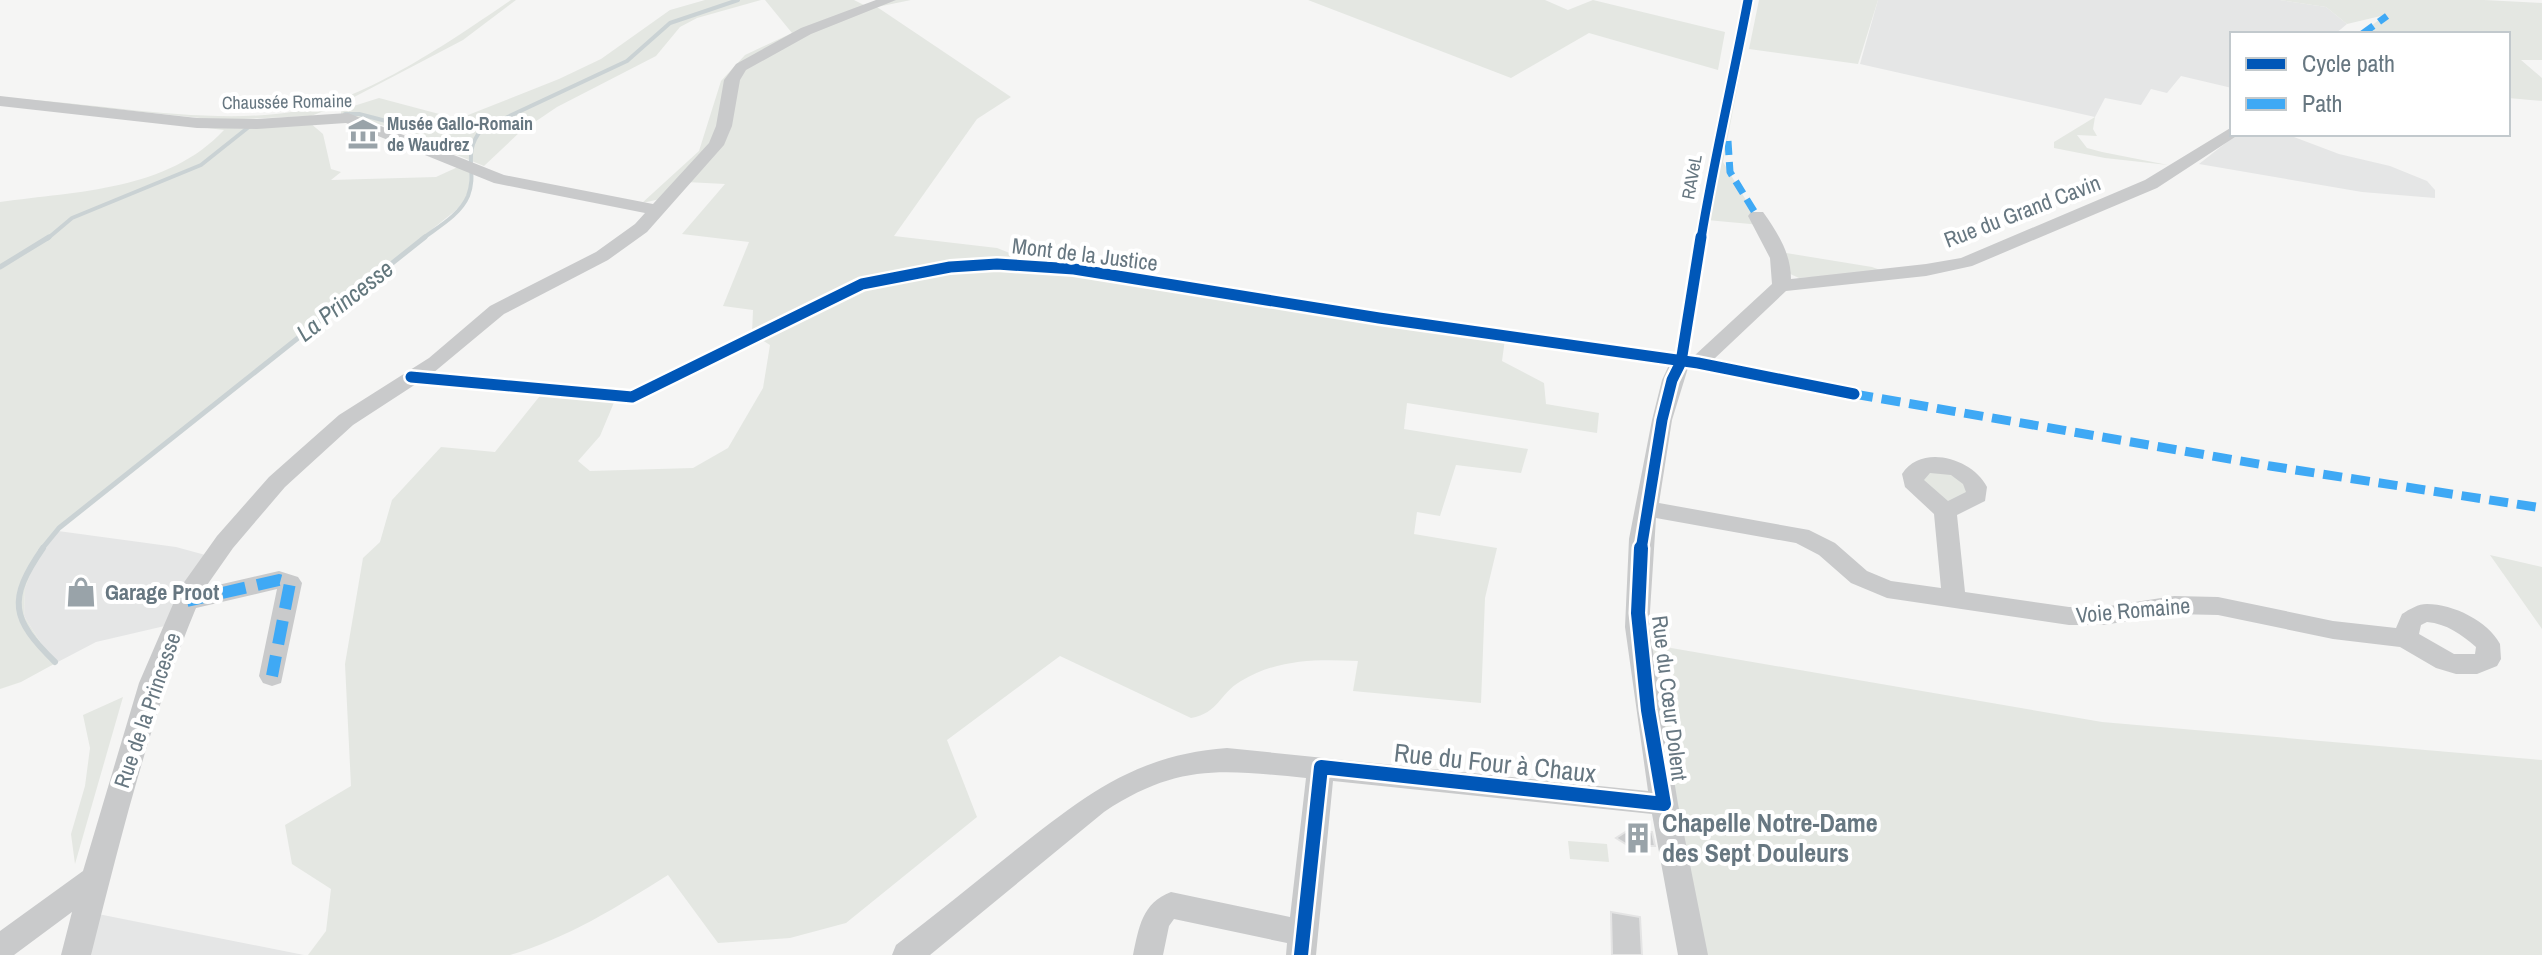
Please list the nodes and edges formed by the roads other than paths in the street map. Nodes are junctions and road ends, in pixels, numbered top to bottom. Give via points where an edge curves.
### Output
1 (889, 0) edge
2 (0, 101) edge
3 (2230, 133) edge
4 (658, 210) junction
5 (1757, 216) dead end
6 (1781, 286) junction
7 (1690, 363) junction
8 (411, 377) junction
9 (1854, 394) dead end
10 (1647, 509) junction
11 (1945, 511) dead end
12 (1954, 600) junction
13 (187, 601) junction
14 (2405, 638) dead end
15 (272, 676) dead end
16 (1321, 767) junction
17 (1664, 804) junction
18 (95, 879) junction
19 (1302, 944) edge
20 (0, 948) edge
21 (76, 955) edge
22 (907, 955) edge
23 (1148, 955) edge
24 (1693, 955) edge

1 - 4 street, Rue de la Princesse via 806,31 737,71 716,145
2 - 4 street, Chaussée Romaine via 197,123 348,118 500,179
3 - 6 street, Rue du Grand Cavin via 2151,184 1974,260
4 - 8 street, Rue de la Princesse via 620,245 497,310
5 - 6 street via 1776,251
6 - 7 street
7 - 8 street, Mont de la Justice via 1074,269 979,264 853,287 632,397
7 - 9 street, Mont de la Justice
7 - 10 street, Rue du Cœur Dolent via 1672,380
8 - 13 street, Rue de la Princesse via 336,429 277,482 225,542
10 - 12 street, Voie Romaine via 1801,536 1878,586
10 - 17 street, Rue du Cœur Dolent via 1637,627
11 - 12 street
12 - 14 street, Voie Romaine via 2069,616 2218,606 2333,630
13 - 15 street via 279,580 290,583
13 - 18 street, Rue de la Princesse via 144,704
16 - 17 street, Rue du Four à Chaux
16 - 19 street
16 - 22 street, Rue du Four à Chaux via 1208,760 1167,767 1122,785
17 - 24 street, Rue du Cœur Dolent
18 - 20 street
18 - 21 street, Rue de la Princesse
19 - 23 street via 1171,905 1158,914

